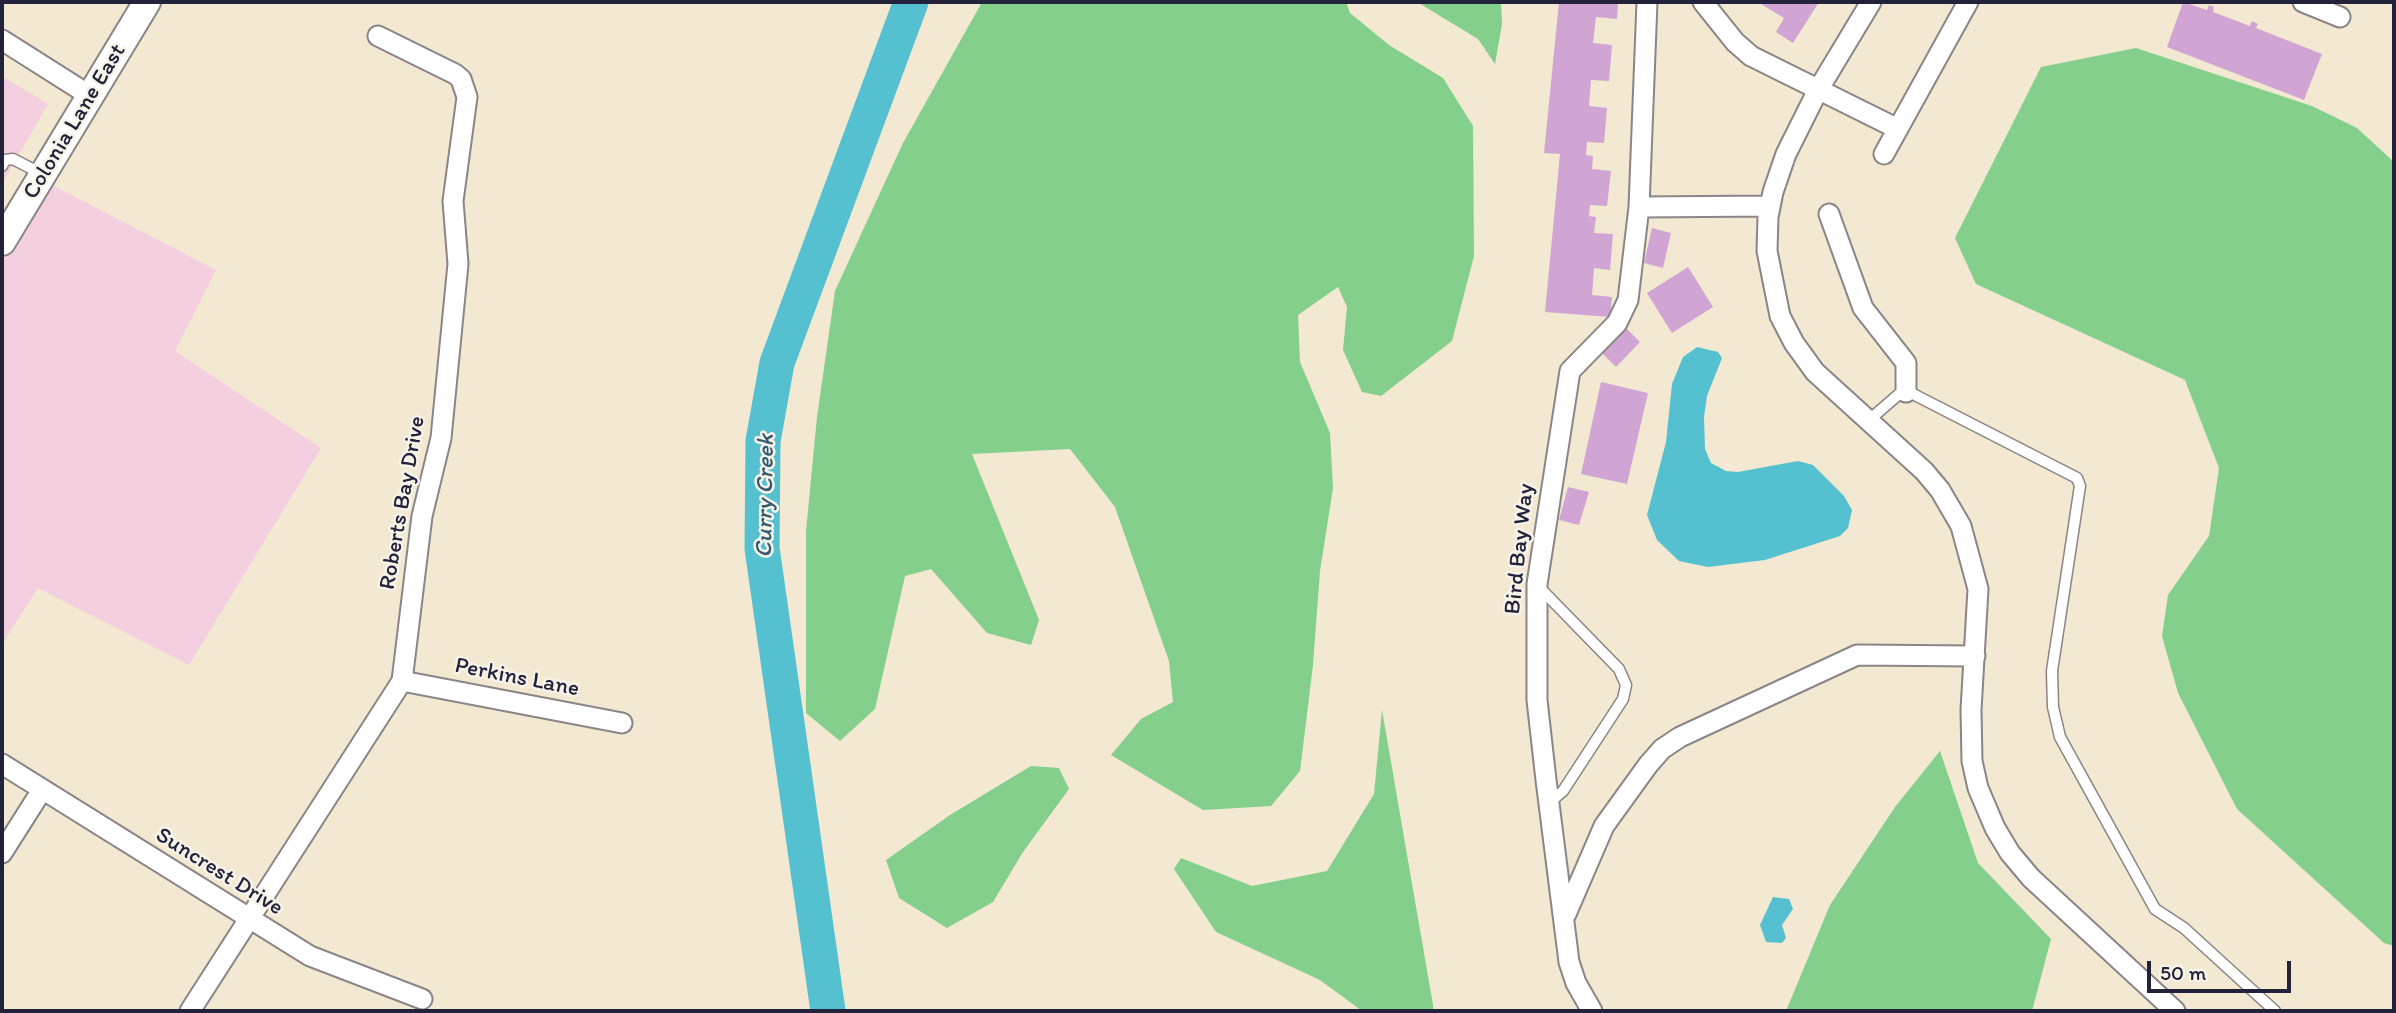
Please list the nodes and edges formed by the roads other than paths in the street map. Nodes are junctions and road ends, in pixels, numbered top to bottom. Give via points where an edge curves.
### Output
1 (147, 2) edge
2 (1647, 2) edge
3 (1703, 2) edge
4 (1871, 2) edge
5 (1968, 2) edge
6 (2303, 2) edge
7 (2340, 17) dead end
8 (378, 36) dead end
9 (2, 40) edge
10 (1818, 90) junction
11 (92, 97) junction
12 (1898, 129) junction
13 (1884, 154) dead end
14 (2, 166) edge
15 (43, 175) junction
16 (1769, 206) junction
17 (1639, 207) junction
18 (1829, 214) dead end
19 (2, 242) edge
20 (1906, 392) junction
21 (1867, 422) junction
22 (1537, 584) junction
23 (1975, 656) junction
24 (402, 681) junction
25 (622, 723) dead end
26 (2, 764) edge
27 (42, 790) junction
28 (1549, 803) junction
29 (2, 853) edge
30 (1564, 919) junction
31 (248, 920) junction
32 (422, 999) dead end
33 (190, 1011) edge
34 (1592, 1011) edge
35 (2175, 1011) edge
36 (2275, 1011) edge

1 - 11 street, Colonia Lane East
2 - 17 street, Bird Bay Way
3 - 10 street via 1751,56
4 - 10 street
5 - 12 street
6 - 7 street
8 - 24 street, Roberts Bay Drive via 455,74 467,97 453,201 458,264 441,438 422,516
9 - 11 street
10 - 12 street
10 - 16 street via 1786,154
11 - 15 street, Colonia Lane East
12 - 13 street
14 - 15 lane via 13,159
15 - 19 street, Colonia Lane East
16 - 17 street
16 - 21 street via 1767,251 1784,323 1815,372
17 - 22 street, Bird Bay Way via 1626,307 1617,323 1570,371
18 - 20 street via 1857,298 1906,363
20 - 21 lane
20 - 36 lane via 2077,478 2080,486 2052,671 2060,737 2155,909 2184,928
21 - 23 street via 1924,471 1961,526 1978,589
22 - 28 street, Bird Bay Way via 1537,700
22 - 28 lane via 1619,669 1626,685 1623,699 1563,791
23 - 30 street, Bird Bay Way via 1857,655 1680,737 1648,765 1604,826
23 - 35 street via 1972,761 1995,828 2031,878
24 - 25 street, Perkins Lane
24 - 31 street, Roberts Bay Drive
26 - 27 street, Suncrest Drive
27 - 29 street
27 - 31 street, Suncrest Drive
28 - 30 street, Bird Bay Way
30 - 34 street, Bird Bay Way via 1569,962
31 - 32 street, Suncrest Drive via 310,956
31 - 33 street, Roberts Bay Drive

